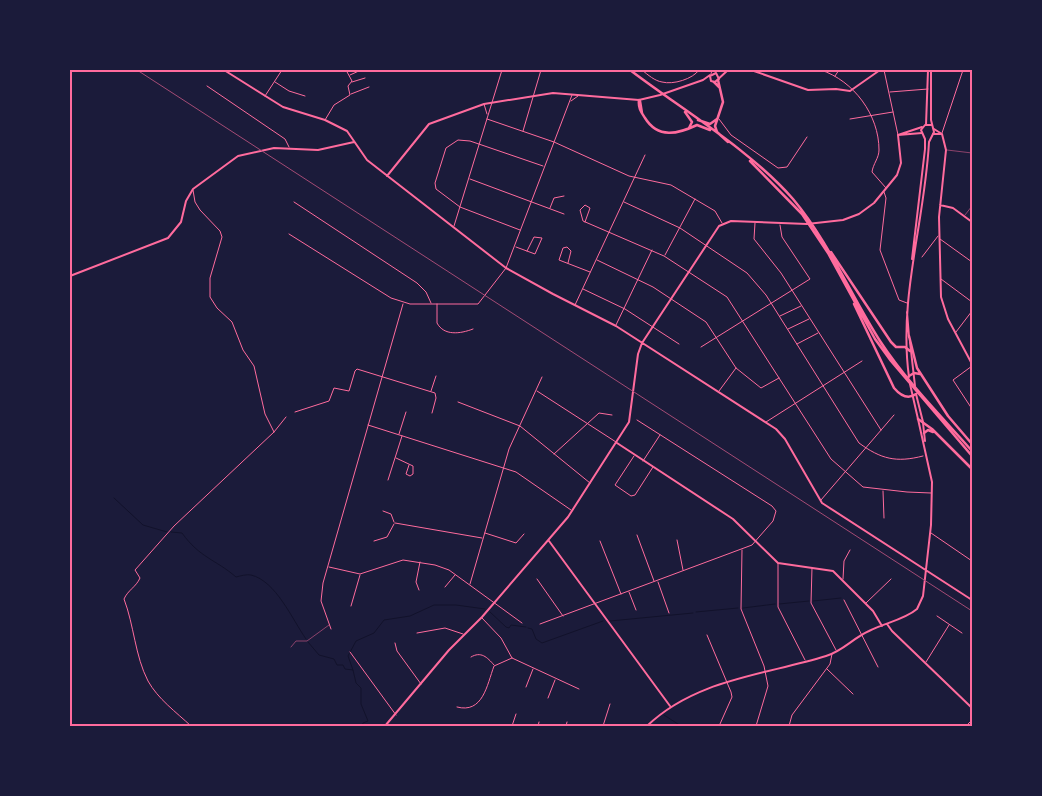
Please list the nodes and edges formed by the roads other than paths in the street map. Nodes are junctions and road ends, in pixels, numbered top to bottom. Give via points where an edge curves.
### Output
1 (224, 70) edge
2 (282, 70) edge
3 (346, 70) edge
4 (361, 70) edge
5 (502, 70) edge
6 (541, 70) edge
7 (630, 70) edge
8 (642, 70) edge
9 (699, 70) edge
10 (712, 70) edge
11 (751, 70) edge
12 (821, 70) edge
13 (839, 70) edge
14 (879, 70) edge
15 (884, 70) edge
16 (930, 70) edge
17 (963, 70) edge
18 (727, 71) edge
19 (716, 72) edge
20 (711, 74) junction
21 (349, 76) junction
22 (835, 76) junction
23 (365, 78) dead end
24 (718, 79) junction
25 (703, 80) junction
26 (352, 81) junction
27 (713, 81) junction
28 (275, 82) junction
29 (207, 86) dead end
30 (369, 87) dead end
31 (720, 88) junction
32 (928, 89) junction
33 (852, 90) junction
34 (891, 92) junction
35 (350, 95) junction
36 (534, 95) junction
37 (572, 95) junction
38 (265, 96) junction
39 (305, 96) dead end
40 (578, 96) junction
41 (639, 100) junction
42 (493, 101) junction
43 (571, 101) junction
44 (484, 104) junction
45 (684, 110) junction
46 (894, 112) junction
47 (488, 115) junction
48 (873, 116) junction
49 (718, 118) junction
50 (487, 119) junction
51 (696, 119) junction
52 (850, 119) dead end
53 (325, 120) junction
54 (926, 125) junction
55 (932, 126) junction
56 (922, 127) junction
57 (688, 129) junction
58 (934, 129) junction
59 (711, 130) junction
60 (523, 131) junction
61 (923, 134) junction
62 (933, 134) junction
63 (942, 134) junction
64 (898, 135) junction
65 (807, 137) dead end
66 (930, 137) junction
67 (354, 142) junction
68 (554, 142) junction
69 (728, 143) junction
70 (480, 144) junction
71 (289, 147) junction
72 (946, 150) junction
73 (972, 153) edge
74 (645, 156) dead end
75 (544, 166) junction
76 (387, 176) junction
77 (635, 177) junction
78 (469, 179) junction
79 (887, 188) junction
80 (192, 190) junction
81 (884, 192) junction
82 (564, 196) dead end
83 (695, 199) junction
84 (294, 202) dead end
85 (532, 202) junction
86 (624, 202) junction
87 (940, 205) junction
88 (972, 206) edge
89 (460, 207) junction
90 (550, 209) junction
91 (564, 214) dead end
92 (964, 216) junction
93 (586, 222) junction
94 (972, 222) edge
95 (755, 223) junction
96 (723, 224) junction
97 (780, 225) junction
98 (454, 226) junction
99 (680, 228) junction
100 (521, 230) junction
101 (610, 231) junction
102 (288, 234) dead end
103 (818, 235) junction
104 (939, 237) junction
105 (706, 245) junction
106 (514, 246) junction
107 (827, 247) junction
108 (652, 250) junction
109 (528, 251) junction
110 (664, 256) junction
111 (922, 257) dead end
112 (597, 260) junction
113 (972, 262) edge
114 (568, 263) junction
115 (912, 266) junction
116 (506, 268) junction
117 (591, 272) junction
118 (689, 272) junction
119 (70, 276) edge
120 (941, 278) junction
121 (638, 279) junction
122 (583, 289) junction
123 (792, 290) junction
124 (851, 295) junction
125 (671, 298) junction
126 (972, 302) edge
127 (403, 303) junction
128 (431, 303) junction
129 (437, 303) junction
130 (908, 303) junction
131 (771, 304) junction
132 (575, 305) junction
133 (802, 306) junction
134 (625, 309) junction
135 (972, 311) edge
136 (907, 312) junction
137 (779, 316) junction
138 (810, 319) junction
139 (744, 321) junction
140 (616, 326) junction
141 (653, 327) junction
142 (473, 329) dead end
143 (787, 330) junction
144 (818, 333) junction
145 (955, 333) junction
146 (909, 336) junction
147 (716, 338) junction
148 (642, 343) junction
149 (679, 344) dead end
150 (796, 344) junction
151 (701, 346) dead end
152 (905, 347) junction
153 (910, 351) junction
154 (862, 361) dead end
155 (972, 362) edge
156 (736, 368) junction
157 (844, 373) junction
158 (902, 374) junction
159 (912, 374) junction
160 (381, 375) junction
161 (922, 375) junction
162 (436, 376) dead end
163 (909, 376) junction
164 (542, 377) dead end
165 (780, 378) junction
166 (823, 386) junction
167 (536, 390) junction
168 (718, 391) junction
169 (430, 392) junction
170 (916, 394) junction
171 (912, 396) junction
172 (923, 398) junction
173 (458, 402) dead end
174 (796, 403) junction
175 (972, 409) edge
176 (295, 412) dead end
177 (406, 412) dead end
178 (432, 413) dead end
179 (894, 415) dead end
180 (612, 416) dead end
181 (286, 417) dead end
182 (918, 419) junction
183 (637, 420) dead end
184 (766, 422) junction
185 (923, 422) junction
186 (588, 423) junction
187 (368, 425) junction
188 (520, 426) junction
189 (881, 430) junction
190 (274, 432) junction
191 (924, 433) junction
192 (661, 434) junction
193 (936, 434) junction
194 (399, 435) junction
195 (402, 436) junction
196 (617, 443) junction
197 (972, 444) edge
198 (865, 448) junction
199 (925, 448) junction
200 (972, 451) edge
201 (554, 455) junction
202 (634, 455) junction
203 (923, 456) dead end
204 (972, 456) edge
205 (395, 458) junction
206 (643, 461) junction
207 (409, 465) dead end
208 (653, 467) junction
209 (503, 468) junction
210 (972, 470) edge
211 (845, 472) junction
212 (388, 480) dead end
213 (590, 484) junction
214 (883, 490) junction
215 (932, 493) junction
216 (820, 500) junction
217 (572, 511) junction
218 (383, 512) dead end
219 (884, 518) dead end
220 (394, 523) junction
221 (484, 533) junction
222 (931, 533) junction
223 (524, 534) dead end
224 (636, 535) dead end
225 (482, 538) junction
226 (678, 540) dead end
227 (374, 541) dead end
228 (549, 541) junction
229 (600, 541) dead end
230 (756, 542) junction
231 (742, 549) junction
232 (850, 550) dead end
233 (420, 561) junction
234 (972, 561) edge
235 (778, 563) junction
236 (328, 566) junction
237 (812, 567) junction
238 (683, 571) junction
239 (926, 571) junction
240 (360, 574) junction
241 (455, 575) junction
242 (538, 579) dead end
243 (842, 579) junction
244 (891, 580) dead end
245 (658, 581) junction
246 (655, 582) junction
247 (470, 584) junction
248 (445, 587) dead end
249 (418, 590) dead end
250 (629, 592) junction
251 (621, 594) junction
252 (844, 600) dead end
253 (972, 600) edge
254 (494, 603) junction
255 (866, 603) junction
256 (595, 604) junction
257 (351, 606) dead end
258 (636, 610) dead end
259 (669, 613) dead end
260 (563, 616) junction
261 (937, 616) dead end
262 (482, 617) junction
263 (522, 623) dead end
264 (540, 624) dead end
265 (887, 624) junction
266 (328, 625) junction
267 (949, 625) junction
268 (882, 626) junction
269 (331, 630) dead end
270 (962, 632) dead end
271 (418, 633) dead end
272 (463, 634) junction
273 (862, 634) junction
274 (707, 635) dead end
275 (395, 643) dead end
276 (292, 648) dead end
277 (350, 652) dead end
278 (837, 652) junction
279 (832, 654) junction
280 (471, 657) dead end
281 (512, 658) junction
282 (805, 661) junction
283 (925, 663) junction
284 (494, 666) junction
285 (878, 667) dead end
286 (533, 668) junction
287 (826, 668) junction
288 (765, 671) junction
289 (556, 678) junction
290 (728, 681) junction
291 (421, 684) junction
292 (526, 687) dead end
293 (579, 689) dead end
294 (853, 694) dead end
295 (548, 698) dead end
296 (610, 704) dead end
297 (670, 706) junction
298 (457, 707) dead end
299 (972, 708) edge
300 (516, 714) dead end
301 (396, 715) junction
302 (972, 720) edge
303 (539, 722) dead end
304 (567, 722) dead end
305 (720, 724) dead end
306 (191, 726) edge
307 (385, 726) edge
308 (512, 726) edge
309 (538, 726) edge
310 (566, 726) edge
311 (603, 726) edge
312 (648, 726) edge
313 (756, 726) edge
314 (789, 726) edge
315 (966, 726) edge

1 - 38 street
2 - 28 street
3 - 21 street
4 - 21 street
5 - 42 street
6 - 36 street
7 - 45 highway
8 - 9 street via 654,79 668,83 694,76
10 - 20 street
11 - 33 street via 810,91
12 - 22 street
13 - 22 street
14 - 33 street
15 - 34 street
16 - 32 street
16 - 55 street
17 - 63 street
18 - 19 street
18 - 24 street
19 - 20 street
19 - 24 street
20 - 25 street
20 - 27 street
21 - 26 street
22 - 33 street
23 - 26 street
24 - 27 street
24 - 31 highway
25 - 27 street
25 - 41 street
26 - 35 street via 348,86
27 - 31 highway
28 - 38 street
28 - 39 street
29 - 71 street via 284,139
30 - 35 street
31 - 49 highway via 723,102
32 - 34 street
32 - 54 street
33 - 48 street
34 - 46 street
35 - 53 street via 334,105
36 - 37 street
36 - 42 street
36 - 60 street
37 - 40 street
37 - 43 street
38 - 53 street via 283,107
40 - 41 street
40 - 43 street
41 - 57 highway via 652,128 675,133
42 - 44 street
42 - 47 street
43 - 68 street
44 - 47 street
44 - 76 street via 429,124
45 - 51 highway
45 - 57 highway via 691,119
46 - 48 street
46 - 64 street
47 - 50 street
48 - 52 street
48 - 79 street via 879,152 872,172
49 - 51 highway via 710,124
49 - 65 street via 731,135 778,168 787,167
49 - 69 highway via 715,129
50 - 60 street
50 - 70 street
51 - 59 highway
53 - 67 street via 347,131
54 - 55 street
54 - 56 street
55 - 58 street
56 - 61 street
56 - 64 street
57 - 59 highway via 697,125
58 - 62 street
58 - 63 street
59 - 69 highway
60 - 68 street
61 - 64 street
61 - 66 street
61 - 115 street via 925,149
62 - 63 street
62 - 66 street
63 - 72 street
64 - 79 street via 901,163
66 - 115 street
67 - 71 street via 318,150
67 - 76 street via 367,160
68 - 75 street
68 - 77 street
69 - 103 highway via 774,179
70 - 75 street
70 - 78 street
70 - 89 street via 458,140 447,145 443,157 435,186
71 - 80 street via 238,156
72 - 73 lane
72 - 87 street
74 - 77 street
75 - 85 street
76 - 98 street
77 - 83 street via 670,185
77 - 86 street
78 - 85 street
78 - 89 street
79 - 81 street
80 - 119 street via 181,222 168,238
80 - 190 street via 197,206 222,237 210,278 210,297 216,308 232,322 242,350 254,366
81 - 97 street via 866,210 848,219
81 - 130 street via 881,253 899,300
82 - 90 street via 554,198
83 - 96 street via 715,211
83 - 99 street
84 - 128 street via 417,283
85 - 90 street
85 - 100 street
86 - 99 street
86 - 101 street
87 - 92 street via 953,208
87 - 104 street
88 - 92 lane
89 - 98 street
89 - 100 street
90 - 91 street
92 - 94 street
93 - 93 street via 582,221 580,210 585,205 590,208
93 - 101 street
95 - 96 street via 731,221
95 - 97 street
95 - 123 street via 754,239
96 - 105 street
97 - 123 street via 782,236 810,279
98 - 116 street
99 - 105 street
99 - 110 street
100 - 106 street
101 - 108 street
101 - 112 street
102 - 127 street
103 - 107 highway
103 - 124 highway
104 - 111 street via 935,237
104 - 113 street
104 - 120 street
105 - 118 street
105 - 131 street via 747,273
106 - 109 street
106 - 116 street
107 - 152 highway via 890,342 896,347
107 - 158 highway
108 - 110 street
108 - 121 street
109 - 109 street via 537,252 542,238 534,237
110 - 118 street
112 - 117 street
112 - 121 street
114 - 114 street via 559,260 563,248 567,247 571,252
114 - 117 street
115 - 130 street
116 - 129 street via 478,304
116 - 132 street
117 - 122 street
118 - 125 street
118 - 139 street via 727,297
120 - 126 street
120 - 145 street via 942,302
121 - 125 street
121 - 134 street
122 - 132 street
122 - 134 street
123 - 131 street
123 - 133 street
124 - 158 highway via 875,339
124 - 171 highway via 891,384 901,395
125 - 141 street
125 - 147 street via 706,322
127 - 128 street
127 - 160 street
128 - 129 street
129 - 142 street via 437,324 443,332
130 - 136 street
131 - 137 street
131 - 139 street
132 - 140 street
133 - 137 street
133 - 138 street
134 - 140 street
134 - 141 street
135 - 145 street
136 - 146 street
136 - 152 street
137 - 143 street
138 - 143 street
138 - 144 street
139 - 147 street
139 - 165 street
140 - 148 street
141 - 148 street
141 - 149 street
143 - 150 street
144 - 150 street
144 - 157 street
145 - 155 street
146 - 153 street
146 - 161 highway via 914,362
147 - 151 street
147 - 156 street
148 - 168 street
148 - 196 street via 629,422
150 - 166 street
152 - 153 highway
152 - 163 street
153 - 159 street
154 - 157 street
155 - 175 street via 953,382
156 - 165 street via 761,388
156 - 168 street
157 - 166 street
157 - 189 street
158 - 172 highway
159 - 161 highway
159 - 163 highway
159 - 170 street
160 - 169 street
160 - 176 street via 356,370 349,391 334,388 329,401
160 - 187 street
161 - 197 highway via 948,416
162 - 169 street
163 - 171 street
164 - 167 street
165 - 174 street
166 - 174 street
166 - 198 street
167 - 186 street
167 - 188 street
168 - 184 street
169 - 178 street via 436,395
170 - 171 highway
170 - 185 street
171 - 182 street
172 - 200 highway
172 - 204 highway
173 - 188 street
174 - 184 street
174 - 211 street via 825,451
177 - 194 street
179 - 189 street
180 - 186 street via 599,413
181 - 190 street
182 - 185 highway
182 - 199 street
183 - 192 street
184 - 216 street via 785,439
185 - 191 street
185 - 193 highway
186 - 196 street
186 - 201 street
187 - 194 street
187 - 236 street
188 - 201 street
188 - 209 street
189 - 198 street
190 - 306 street via 170,531 135,570 140,578 124,599 149,682
191 - 193 highway via 930,430
191 - 199 street
192 - 206 street
192 - 230 street via 772,506 776,511 775,518
193 - 210 highway
194 - 195 street
195 - 205 street
195 - 209 street
196 - 202 street
196 - 213 street
198 - 203 street via 879,456 906,460
198 - 211 street
199 - 215 street
201 - 213 street
202 - 206 street
202 - 208 street via 616,485 630,496 635,495
205 - 207 street
205 - 212 street
206 - 208 street
208 - 230 street via 733,519
209 - 217 street via 523,476
209 - 221 street
211 - 214 street via 865,489
211 - 216 street
213 - 217 street
214 - 215 street
214 - 219 street
215 - 222 street
216 - 239 street
217 - 228 street
218 - 220 street via 391,514
220 - 225 street
220 - 227 street via 387,537
221 - 223 street via 516,543
221 - 225 street
222 - 234 street
222 - 239 street
224 - 246 street
225 - 247 street
226 - 238 street
228 - 254 street
228 - 256 street
229 - 251 street
230 - 231 street
230 - 235 street
231 - 238 street
231 - 288 street via 741,609
232 - 243 street via 844,561
233 - 240 street via 400,560
233 - 241 street
233 - 249 street via 416,582
235 - 237 street
235 - 282 street via 778,607
236 - 240 street
236 - 266 street via 321,601
237 - 243 street via 833,571
237 - 278 street via 812,603
238 - 245 street
239 - 253 street
239 - 265 street via 918,609
240 - 257 street
241 - 247 street
241 - 248 street
242 - 260 street
243 - 255 street
244 - 255 street
245 - 246 street
245 - 259 street
246 - 250 street
247 - 254 street
250 - 251 street
250 - 258 street
251 - 256 street
252 - 273 street
254 - 262 street
254 - 263 street
255 - 268 street
256 - 260 street
256 - 297 street
260 - 264 street
261 - 267 street
262 - 272 street
262 - 281 street via 501,638
265 - 268 street
265 - 283 street
266 - 269 street
266 - 276 lane via 307,641 296,641
267 - 270 street
267 - 283 street
268 - 273 street
271 - 272 street via 445,628
272 - 291 street
273 - 278 street
273 - 285 street
274 - 290 street
275 - 291 street via 396,651
277 - 301 street
278 - 279 street
279 - 282 street
279 - 287 street
280 - 284 street via 487,657
281 - 284 street
281 - 286 street
282 - 288 street
283 - 299 street
284 - 298 street via 478,704 469,709
286 - 289 street
286 - 292 street
287 - 294 street
287 - 314 street via 792,715
288 - 290 street
288 - 313 street via 768,689
289 - 293 street
289 - 295 street
290 - 297 street
290 - 305 street via 732,697
291 - 301 street
296 - 311 street
297 - 312 street
300 - 308 street
301 - 307 street
302 - 315 street
303 - 309 street
304 - 310 street

